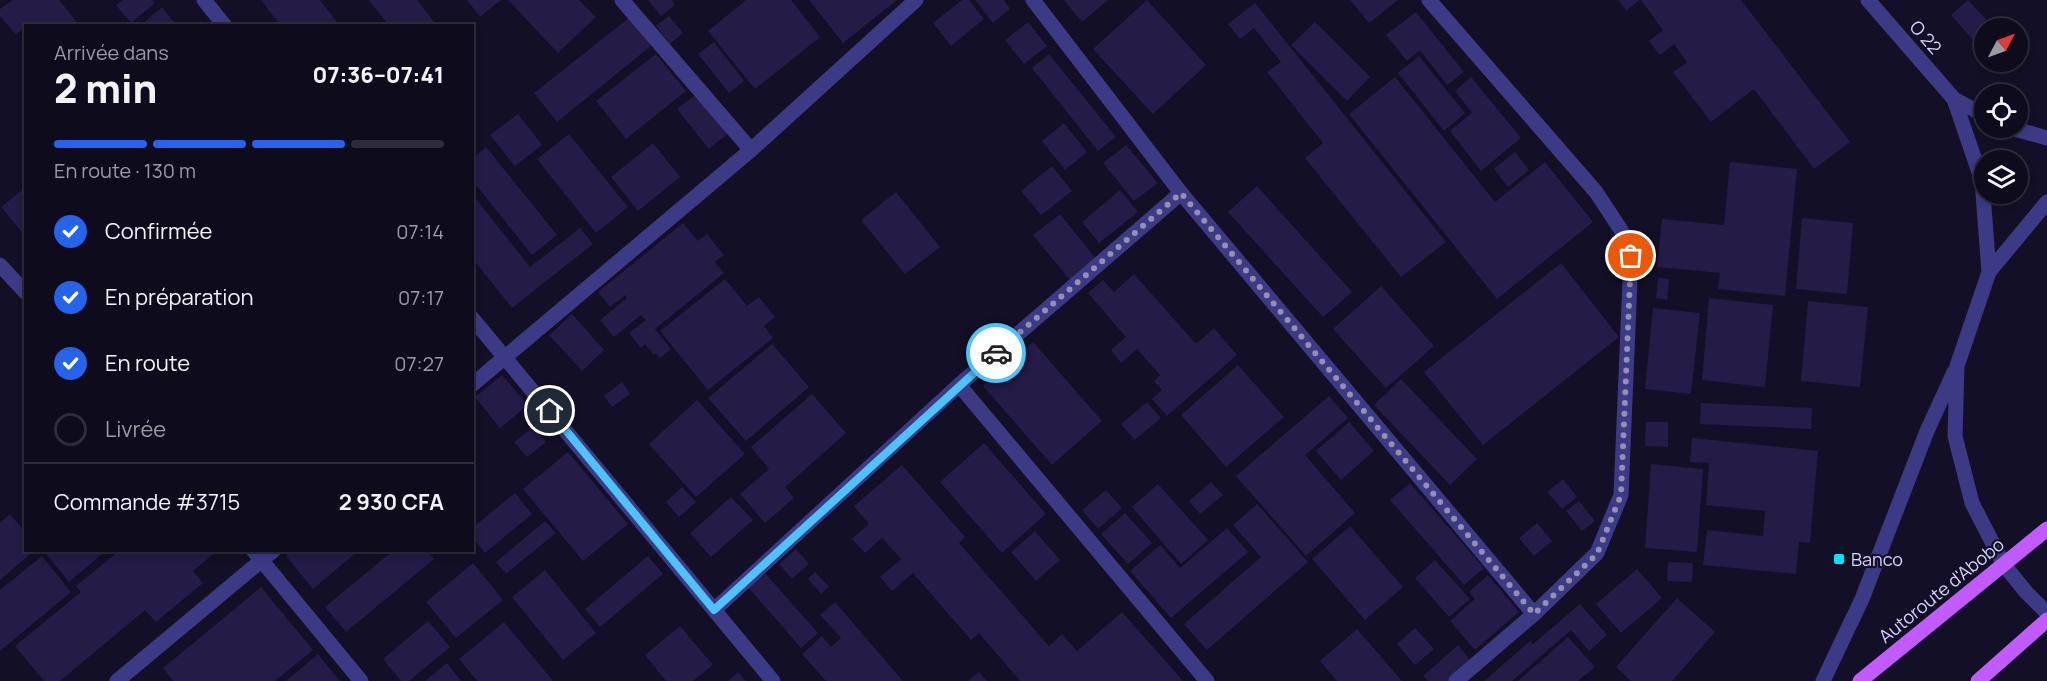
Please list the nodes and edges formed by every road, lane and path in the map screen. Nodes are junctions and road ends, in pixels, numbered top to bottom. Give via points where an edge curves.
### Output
1 (204, 0) edge
2 (622, 0) edge
3 (916, 0) edge
4 (1033, 0) edge
5 (1429, 0) edge
6 (1868, 0) edge
7 (223, 24) edge
8 (1954, 99) junction
9 (1974, 110) edge
10 (2028, 133) edge
11 (2047, 138) edge
12 (751, 150) junction
13 (1181, 193) junction
14 (2047, 202) edge
15 (0, 265) edge
16 (1989, 272) junction
17 (24, 292) edge
18 (474, 320) edge
19 (506, 357) junction
20 (1957, 366) junction
21 (474, 383) edge
22 (959, 385) junction
23 (2047, 529) edge
24 (263, 554) edge
25 (2004, 565) junction
26 (714, 610) junction
27 (2047, 613) edge
28 (1534, 614) junction
29 (2047, 620) edge
30 (117, 681) edge
31 (361, 681) edge
32 (773, 681) edge
33 (1207, 681) edge
34 (1456, 681) edge
35 (1823, 681) edge
36 (1860, 681) edge
37 (1978, 681) edge

1 - 7 street
2 - 12 street
3 - 12 street
4 - 13 street
5 - 28 street via 1596,192 1621,230 1631,256 1621,495 1597,554
6 - 8 street, O 22
8 - 9 street
8 - 16 street via 1982,181
10 - 11 street
12 - 19 street
13 - 22 street
13 - 28 street
14 - 16 street
15 - 17 street
16 - 20 street
18 - 19 street
19 - 21 street
19 - 26 street
20 - 25 street via 1955,436 1972,503
20 - 35 street via 1927,431 1863,599
22 - 26 street
22 - 33 street
23 - 25 main road, Autoroute d'Abobo
24 - 30 street
24 - 31 street
25 - 27 street
25 - 36 main road, Autoroute d'Abobo
26 - 32 street
28 - 34 street
29 - 37 main road

